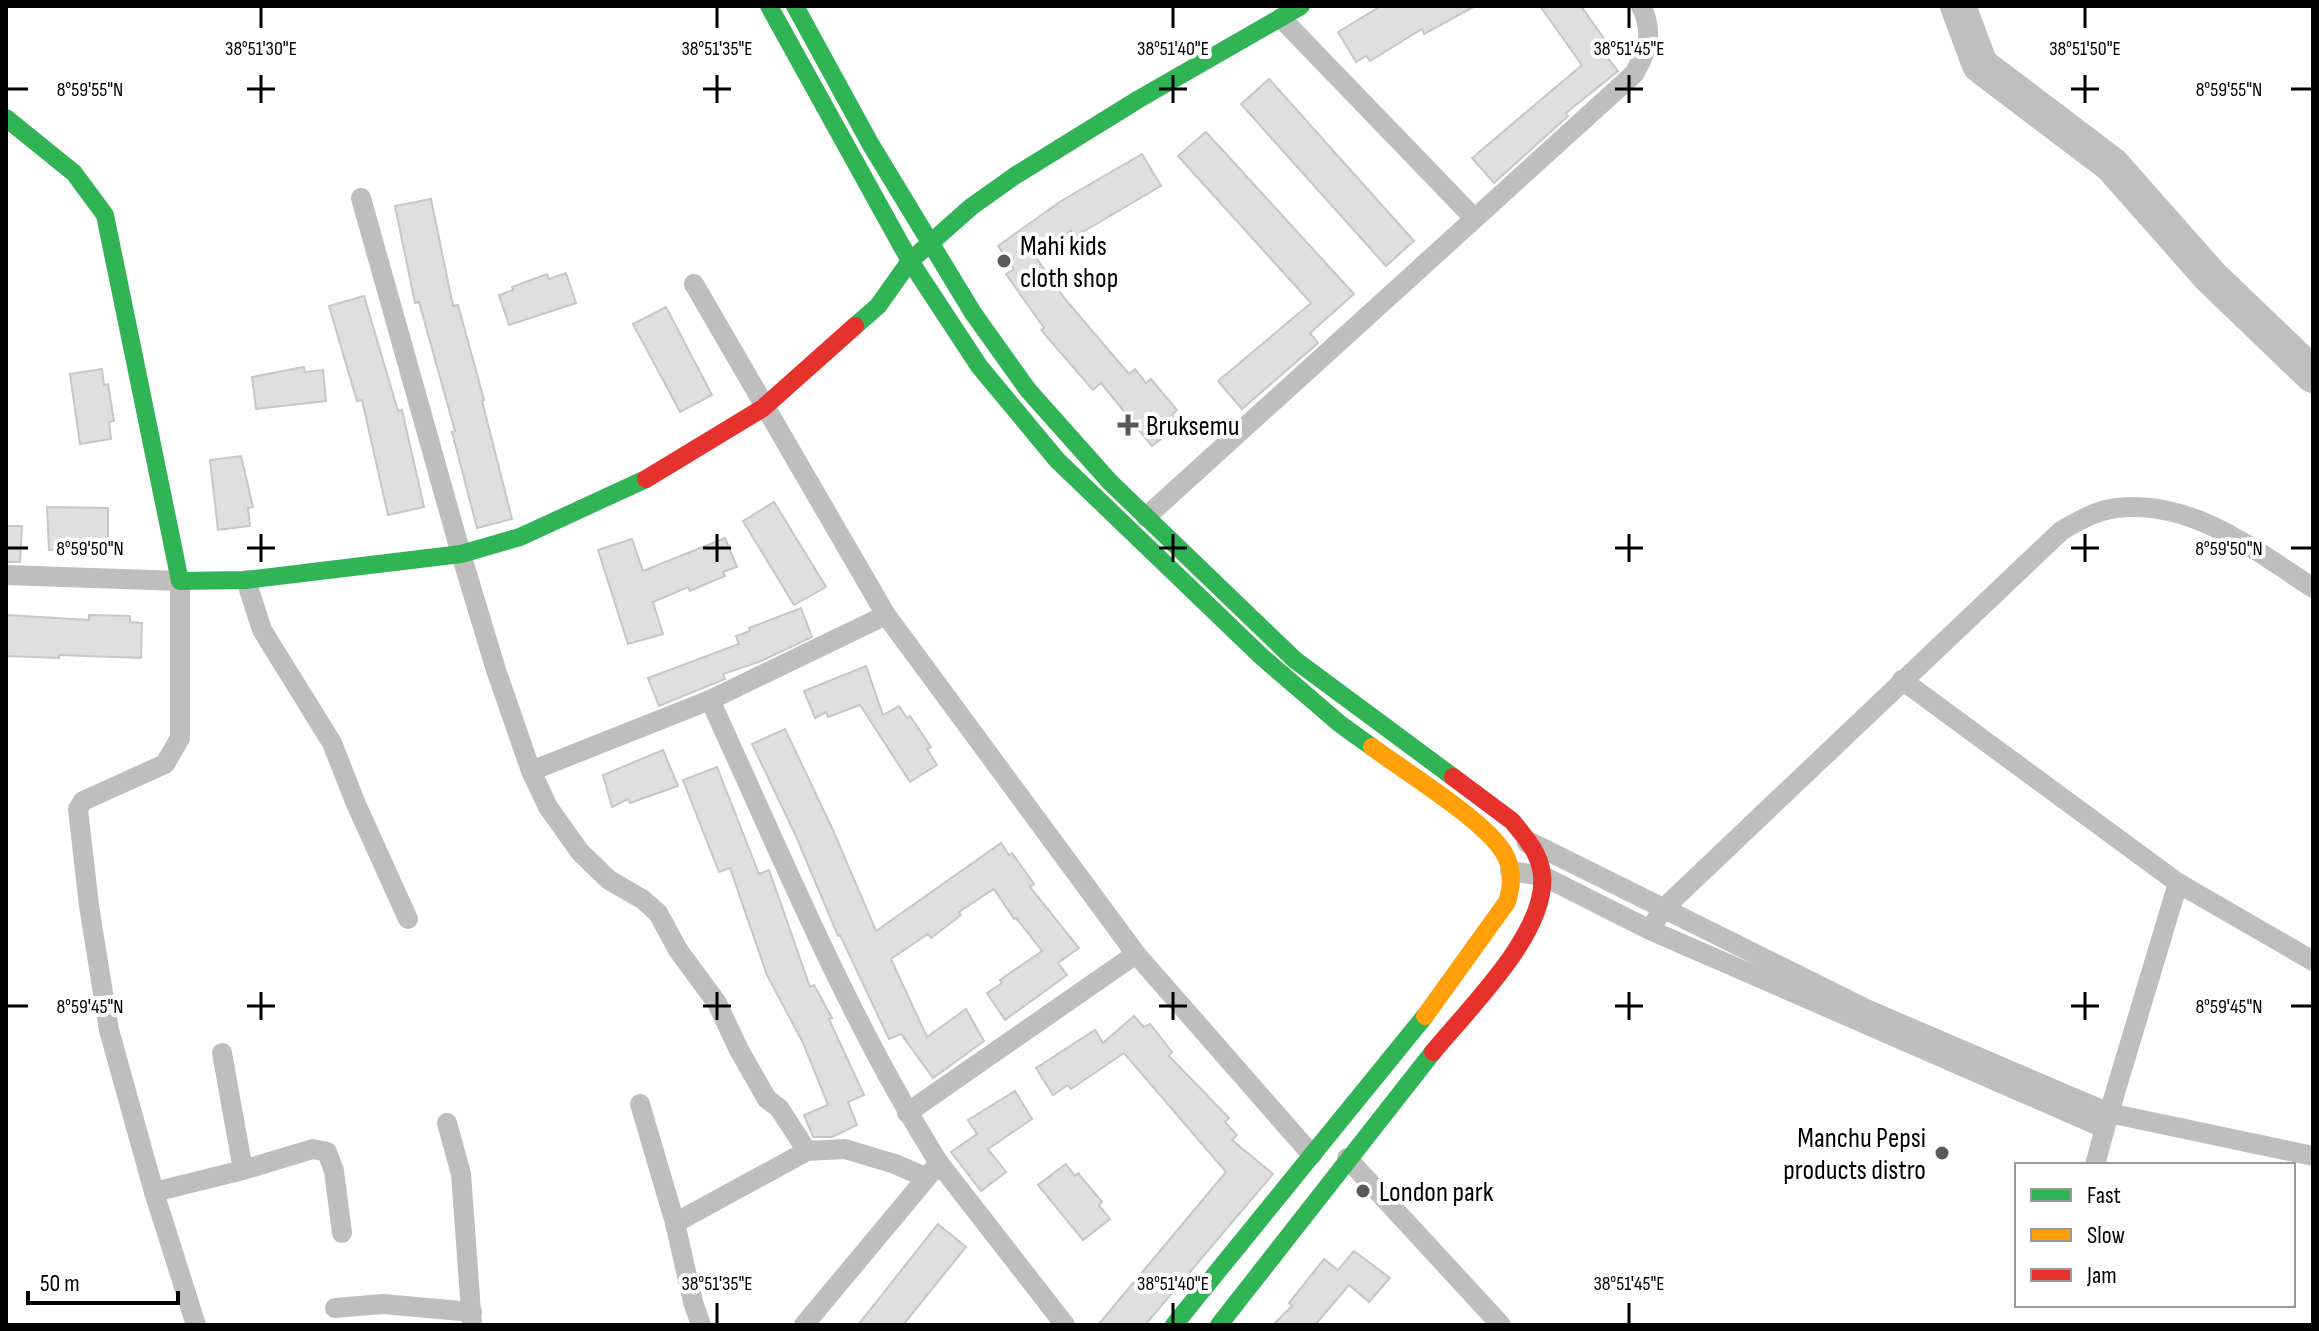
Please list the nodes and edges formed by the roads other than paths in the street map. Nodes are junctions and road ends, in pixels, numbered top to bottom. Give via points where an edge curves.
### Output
1 (769, 6) edge
2 (795, 6) edge
3 (1301, 6) edge
4 (1641, 6) edge
5 (1281, 18) junction
6 (6, 118) edge
7 (361, 198) dead end
8 (1474, 218) junction
9 (930, 244) junction
10 (910, 261) junction
11 (694, 284) dead end
12 (763, 408) junction
13 (1146, 517) junction
14 (461, 554) junction
15 (6, 575) edge
16 (246, 580) junction
17 (180, 581) junction
18 (2313, 588) edge
19 (886, 615) junction
20 (1902, 680) junction
21 (710, 700) junction
22 (531, 771) junction
23 (1496, 841) junction
24 (1532, 843) junction
25 (1510, 871) junction
26 (1543, 876) junction
27 (2178, 883) junction
28 (1662, 910) junction
29 (408, 919) dead end
30 (1650, 930) junction
31 (1136, 954) junction
32 (2313, 961) edge
33 (222, 1053) dead end
34 (640, 1104) dead end
35 (907, 1113) junction
36 (2106, 1120) junction
37 (447, 1123) dead end
38 (807, 1151) junction
39 (1312, 1155) junction
40 (2313, 1156) edge
41 (1347, 1158) junction
42 (2095, 1163) edge
43 (243, 1170) junction
44 (932, 1170) junction
45 (154, 1192) junction
46 (675, 1223) junction
47 (342, 1233) dead end
48 (335, 1308) dead end
49 (472, 1319) edge
50 (196, 1325) edge
51 (701, 1325) edge
52 (804, 1325) edge
53 (1065, 1325) edge
54 (1174, 1325) edge
55 (1219, 1325) edge
56 (1501, 1325) edge

1 - 10 main road
2 - 9 main road
3 - 5 main road
4 - 8 street via 1650,36 1634,74
5 - 8 street
5 - 9 main road via 1016,175
6 - 17 main road via 74,173 94,193 105,215
7 - 14 street
8 - 13 street
9 - 10 main road
9 - 13 main road via 1028,390
10 - 12 main road via 878,306
10 - 23 main road via 979,366 1057,460 1262,657 1340,724
11 - 12 street
12 - 14 main road via 636,485 520,537
12 - 19 street
13 - 24 main road via 1295,660 1512,821
14 - 16 main road
14 - 22 street
15 - 17 street
16 - 17 main road
16 - 29 street via 262,630 332,743
17 - 45 street via 180,738 165,764 83,801 78,809 109,1030
18 - 20 street via 2221,528 2169,512 2115,508 2061,531
19 - 21 street
19 - 31 street
20 - 27 street
20 - 28 street
21 - 22 street
21 - 35 street via 842,987
22 - 38 street via 548,807 580,852 609,880 658,913 717,1003 767,1099 779,1108
23 - 24 street
23 - 25 main road
24 - 26 main road
24 - 28 street
25 - 26 street
25 - 39 main road via 1507,902 1492,926
26 - 30 street
26 - 41 main road via 1529,929 1502,968
27 - 32 street
27 - 36 street
28 - 30 street
28 - 36 street
30 - 36 street
31 - 35 street
31 - 39 street
33 - 43 street
34 - 46 street
35 - 44 street
36 - 40 street
36 - 42 street
37 - 49 street via 461,1174
38 - 44 street via 845,1149
38 - 46 street
39 - 54 main road
41 - 55 main road
41 - 56 street
43 - 45 street
43 - 47 street via 313,1149 327,1152
44 - 52 street
44 - 53 street
45 - 50 street
46 - 51 street
48 - 49 street via 383,1304

